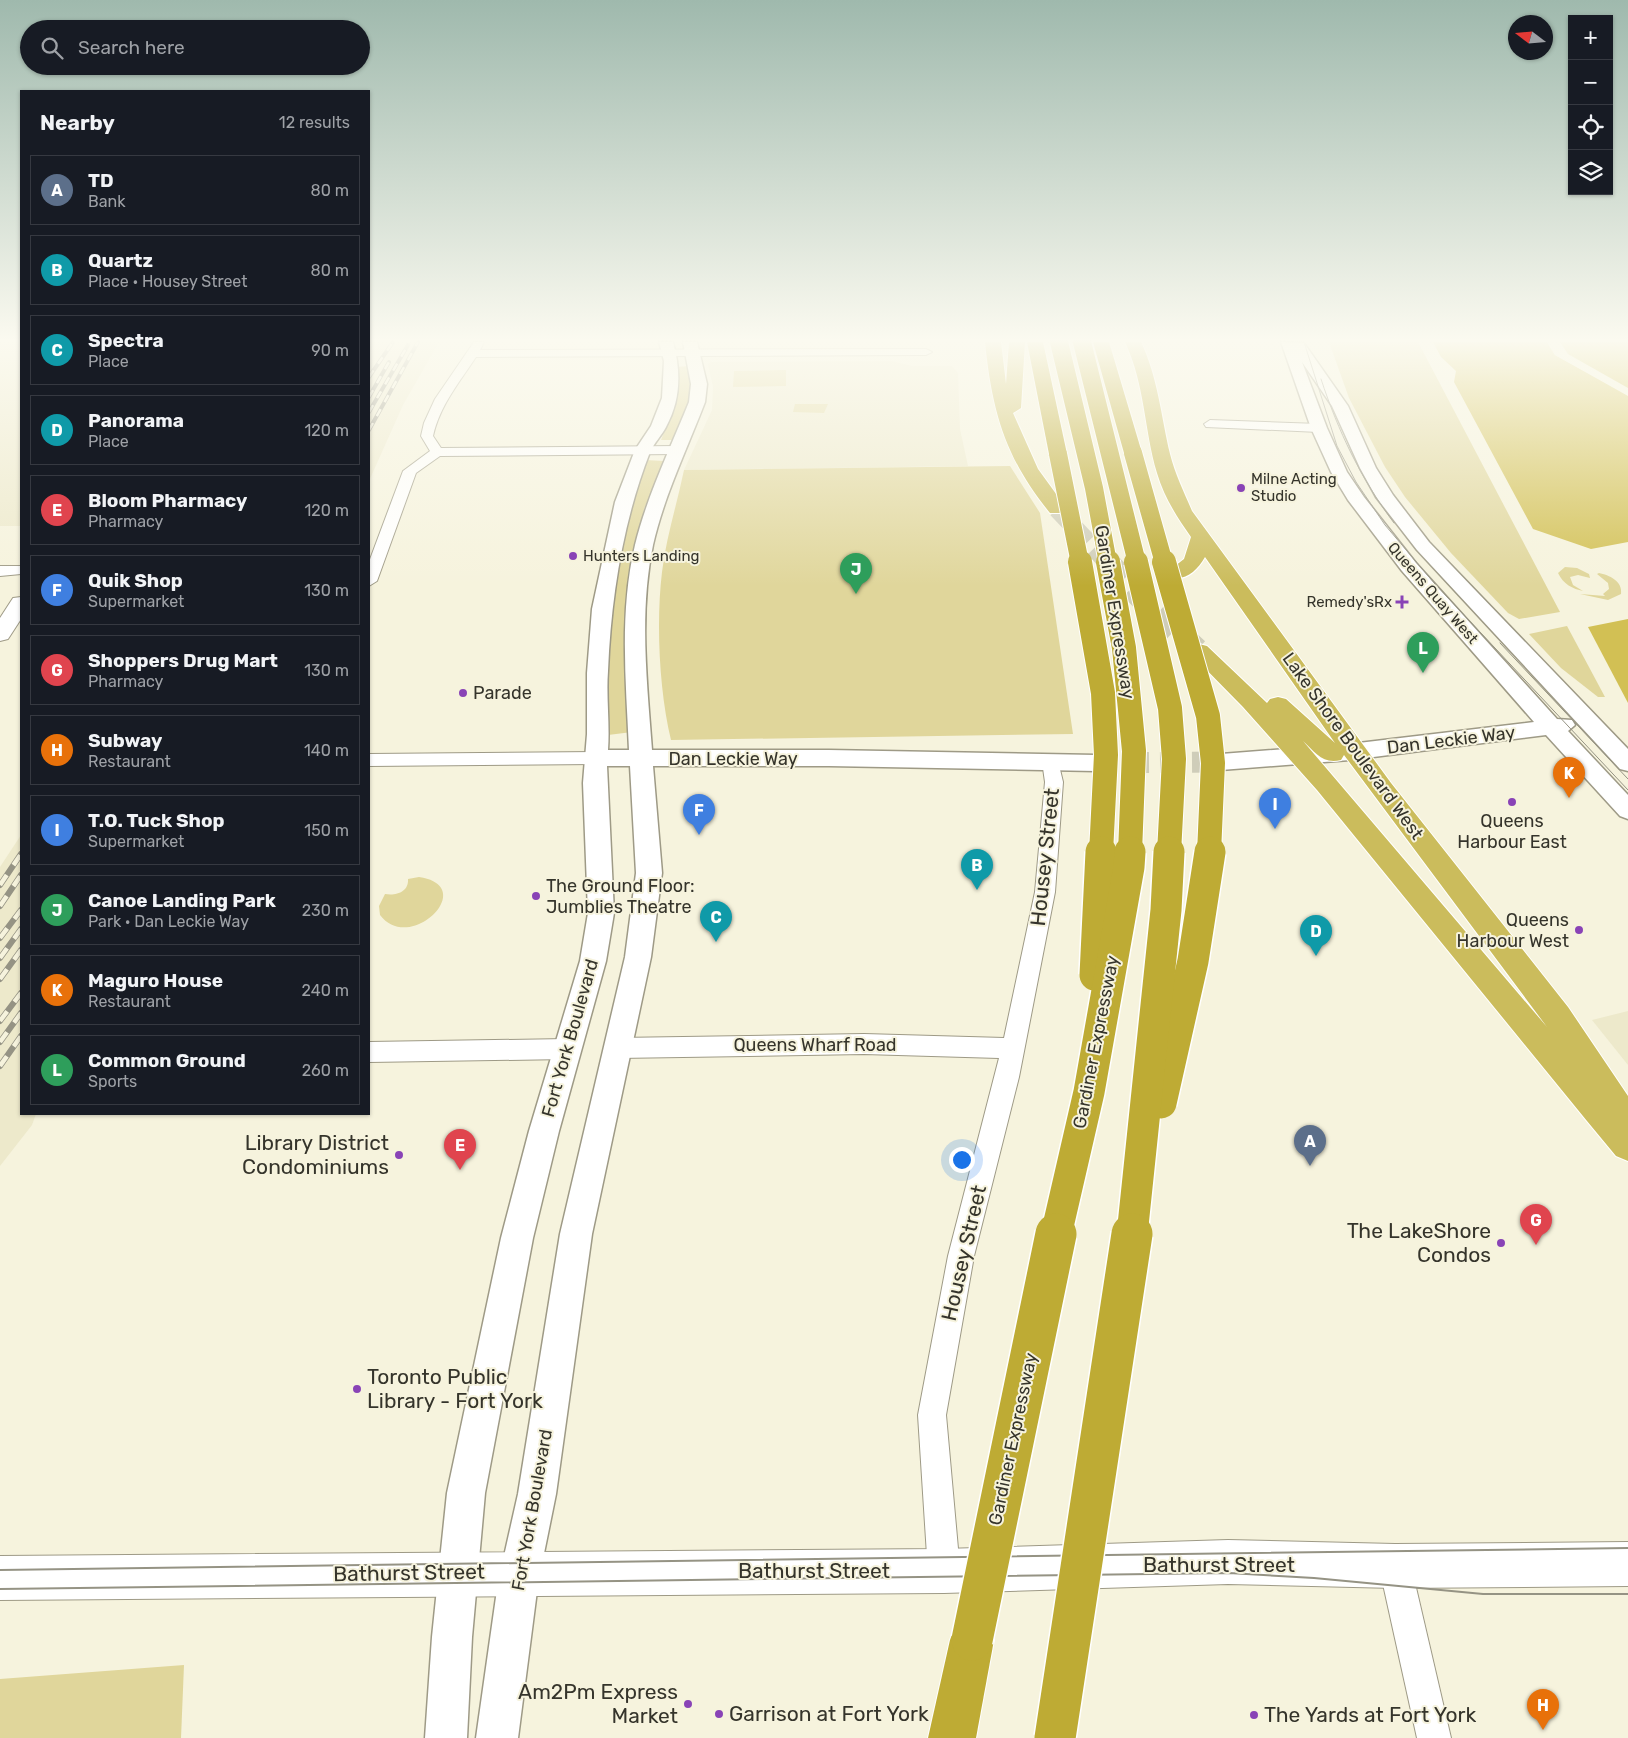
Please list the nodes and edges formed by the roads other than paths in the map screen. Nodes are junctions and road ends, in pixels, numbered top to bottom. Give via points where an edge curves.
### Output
1 (430, 423) edge
2 (660, 423) edge
3 (689, 423) edge
4 (1052, 423) edge
5 (1079, 423) edge
6 (1102, 423) edge
7 (1124, 423) edge
8 (1156, 423) edge
9 (1316, 423) edge
10 (1348, 423) edge
11 (1210, 424) dead end
12 (1009, 425) edge
13 (1318, 428) junction
14 (643, 450) junction
15 (678, 450) junction
16 (437, 452) junction
17 (1057, 510) tunnel mouth
18 (1200, 536) junction
19 (20, 570) edge
20 (0, 571) edge
21 (1176, 573) dead end
22 (370, 579) edge
23 (20, 604) edge
24 (0, 634) edge
25 (1591, 722) junction
26 (1552, 727) junction
27 (1344, 753) junction
28 (1302, 757) junction
29 (596, 758) junction
30 (641, 759) junction
31 (370, 760) edge
32 (1051, 762) junction
33 (1221, 762) tunnel mouth
34 (1096, 763) tunnel mouth
35 (1628, 763) edge
36 (1628, 810) edge
37 (618, 1048) junction
38 (567, 1049) junction
39 (1011, 1049) junction
40 (370, 1052) edge
41 (1089, 1092) junction
42 (1628, 1124) edge
43 (1628, 1145) edge
44 (1135, 1217) junction
45 (1628, 1564) edge
46 (1395, 1566) junction
47 (944, 1571) junction
48 (520, 1572) junction
49 (458, 1573) junction
50 (0, 1578) edge
51 (446, 1738) edge
52 (497, 1738) edge
53 (952, 1738) edge
54 (1055, 1738) edge
55 (1434, 1738) edge

1 - 16 street via 427,438
2 - 14 street, Fort York Boulevard
3 - 15 street, Fort York Boulevard
4 - 41 highway, bridge via 1089,606 1103,693 1106,755
5 - 41 highway, Gardiner Expressway, bridge via 1124,648 1134,751 1129,867
6 - 44 highway, Gardiner Expressway, bridge via 1160,654 1170,708 1174,758 1166,910
7 - 44 highway, bridge via 1208,716 1214,749 1214,788 1205,883 1190,981
8 - 18 highway, Lake Shore Boulevard West via 1165,469 1183,512
9 - 13 street, Queens Quay West
10 - 25 street, Queens Quay West via 1381,490 1423,546
11 - 13 street
12 - 17 highway via 1028,467
13 - 26 street, Queens Quay West via 1339,472 1379,531
14 - 15 street
14 - 16 street
14 - 29 street, Fort York Boulevard via 624,502 602,609
15 - 30 street, Fort York Boulevard via 654,510 638,584 634,651
16 - 22 street via 410,471
18 - 21 highway via 1199,551 1190,566
18 - 27 highway, Lake Shore Boulevard West
19 - 20 street
23 - 24 main road
25 - 26 street, Dan Leckie Way
25 - 35 street, Queens Quay West
26 - 27 street, Dan Leckie Way
26 - 36 street, Queens Quay West
27 - 28 street, Dan Leckie Way
27 - 28 highway via 1243,678 1199,651 1276,725
27 - 42 highway, Lake Shore Boulevard West via 1382,790 1557,1016
28 - 33 street, Dan Leckie Way
28 - 43 highway
29 - 30 street, Dan Leckie Way
29 - 31 street, Dan Leckie Way
29 - 38 street, Fort York Boulevard via 601,913 594,961
30 - 32 street, Dan Leckie Way
30 - 37 street, Fort York Boulevard via 649,873 638,957
32 - 34 street, Dan Leckie Way
32 - 39 street, Housey Street via 1054,782 1045,892
37 - 39 street, Queens Wharf Road via 792,1044
37 - 48 street, Fort York Boulevard via 576,1234 537,1494
38 - 40 street
38 - 49 street, Fort York Boulevard via 517,1238 466,1493
39 - 47 street, Housey Street via 1007,1077 961,1256 932,1415
41 - 53 highway, Gardiner Expressway, bridge via 1018,1410
44 - 54 highway, Gardiner Expressway, bridge
45 - 46 main road, Bathurst Street
46 - 47 main road, Bathurst Street via 1228,1562
46 - 55 street
47 - 48 main road, Bathurst Street
48 - 49 main road, Bathurst Street
48 - 52 street, Fort York Boulevard
49 - 50 main road, Bathurst Street
49 - 51 street, Fort York Boulevard

